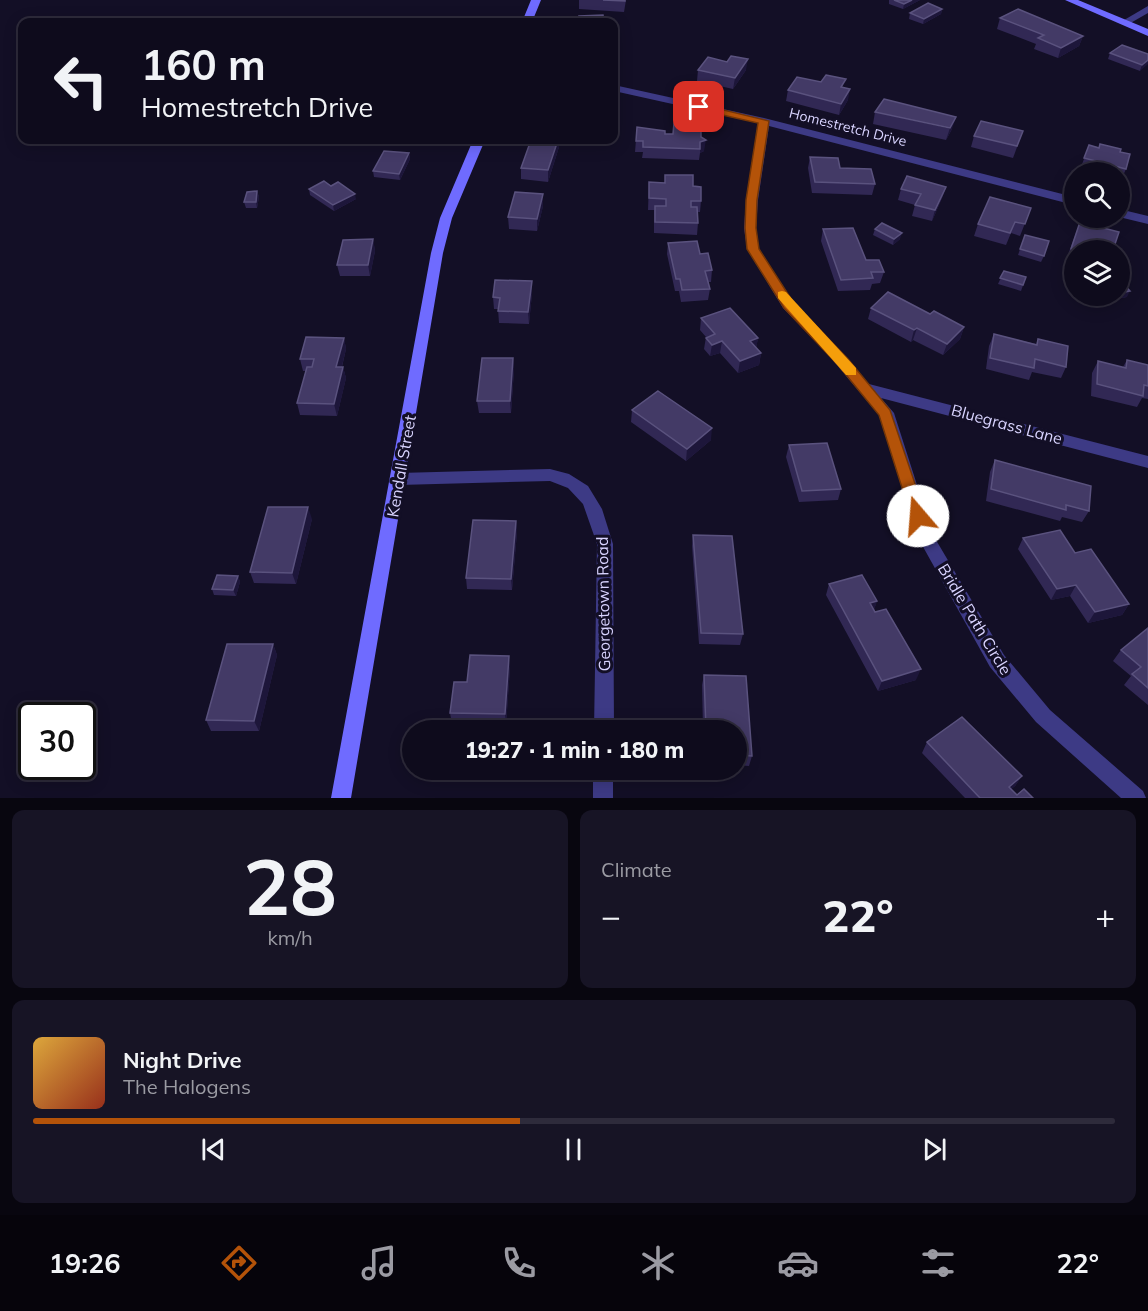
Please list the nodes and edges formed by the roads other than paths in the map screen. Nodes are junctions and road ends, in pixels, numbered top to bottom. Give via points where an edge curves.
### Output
1 (536, 0) edge
2 (1070, 0) edge
3 (1148, 9) edge
4 (529, 18) edge
5 (1124, 22) junction
6 (1148, 33) edge
7 (618, 89) edge
8 (764, 121) junction
9 (477, 144) edge
10 (1064, 198) edge
11 (1130, 216) edge
12 (1148, 220) edge
13 (866, 388) junction
14 (1148, 462) edge
15 (399, 479) junction
16 (604, 720) edge
17 (603, 780) edge
18 (341, 798) edge
19 (603, 798) edge
20 (1136, 798) edge

1 - 4 street
2 - 5 street
3 - 5 street
5 - 6 street
7 - 8 street, Homestretch Drive
8 - 10 street, Homestretch Drive
8 - 13 street, Bridle Path Circle via 752,200 753,249 788,305
9 - 15 street, Kendall Street via 446,218 437,254
11 - 12 street
13 - 14 street, Bluegrass Lane
13 - 20 street, Bridle Path Circle via 886,413 925,536 998,661 1043,716
15 - 16 street, Georgetown Road via 550,476 571,481 587,494 605,544
15 - 18 street, Kendall Street
17 - 19 street

